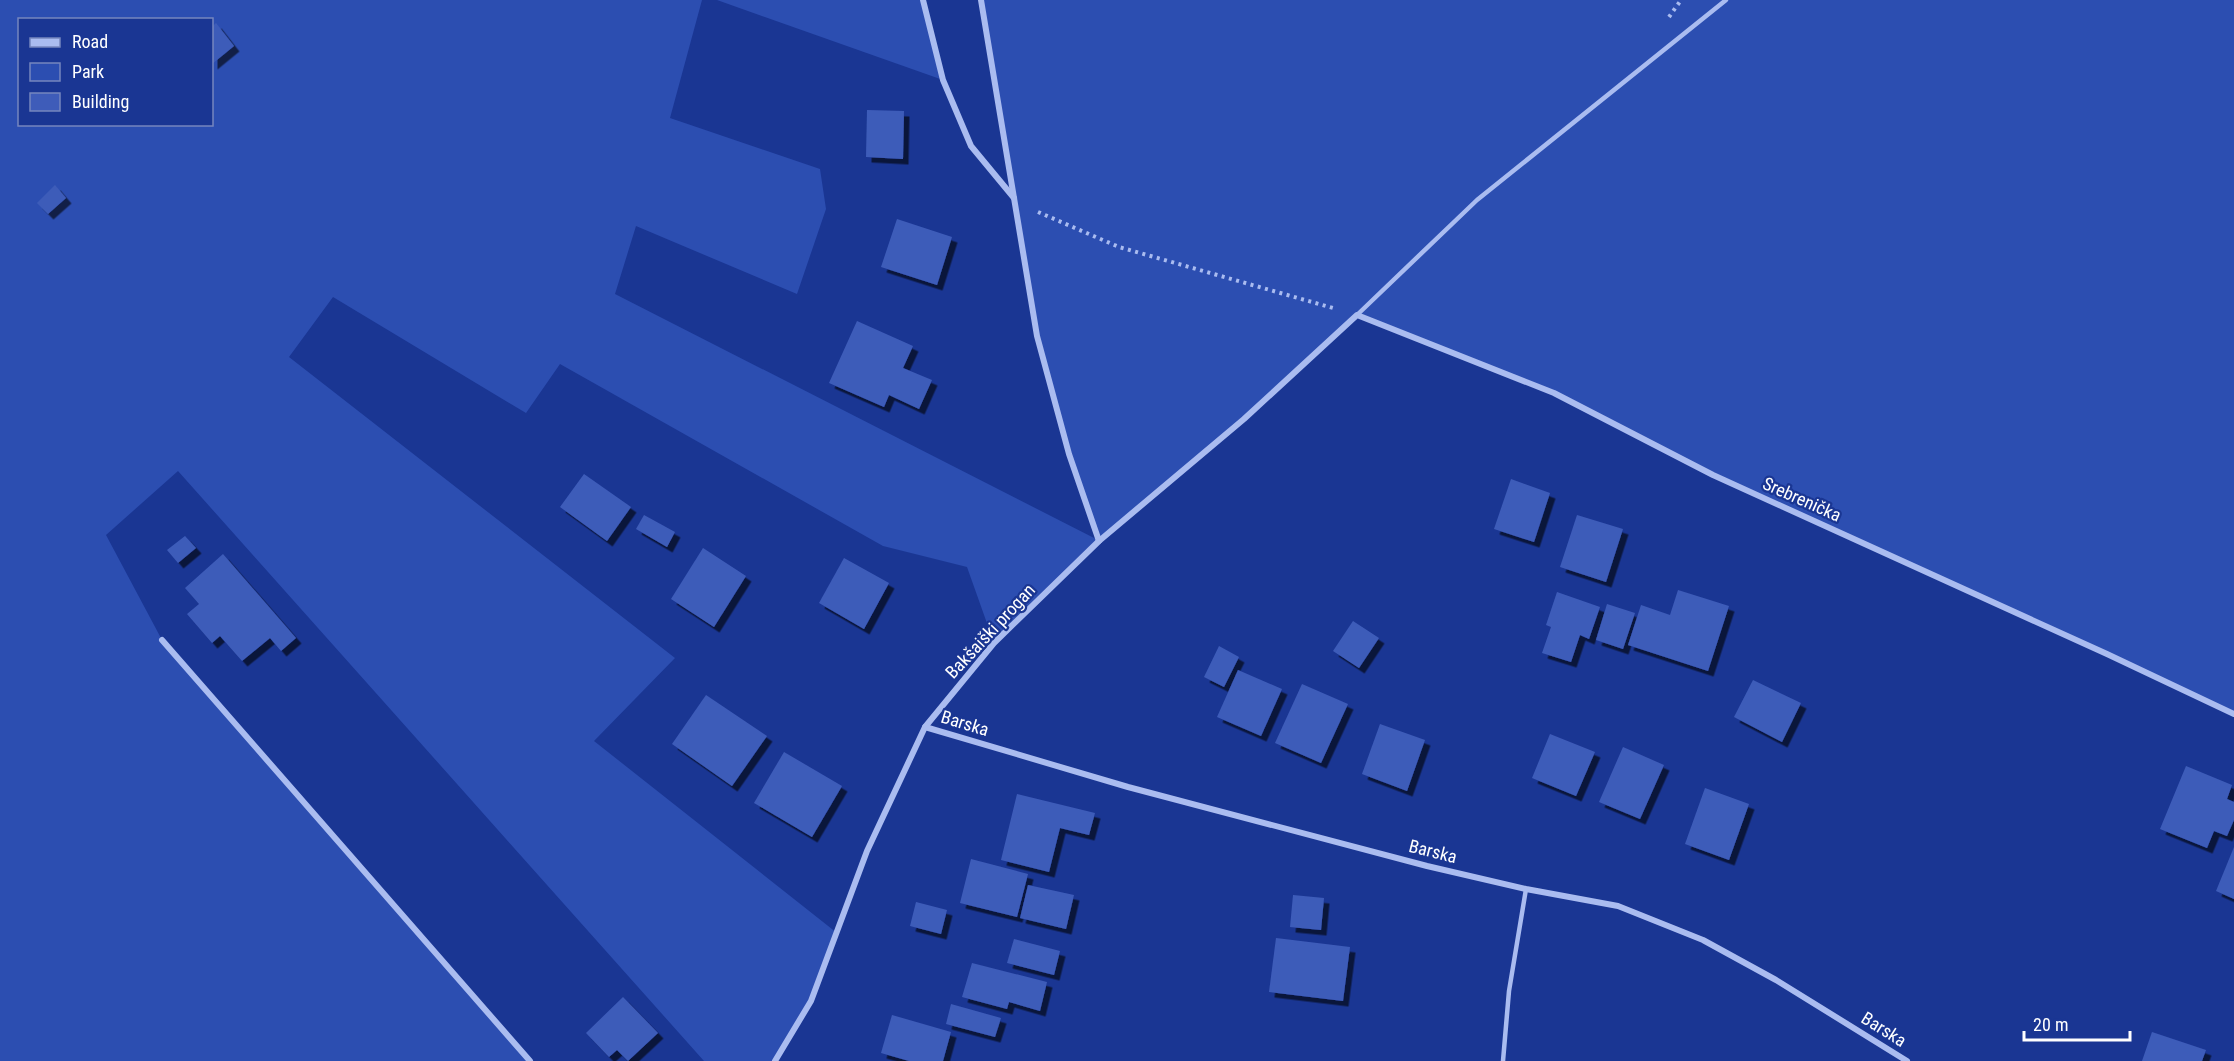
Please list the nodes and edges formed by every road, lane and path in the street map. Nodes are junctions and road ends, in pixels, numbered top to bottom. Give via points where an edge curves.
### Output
1 (923, 0) edge
2 (981, 0) edge
3 (1726, 0) edge
4 (1014, 198) junction
5 (1357, 315) junction
6 (1099, 541) junction
7 (162, 640) dead end
8 (2234, 714) edge
9 (925, 727) junction
10 (1527, 890) junction
11 (530, 1061) edge
12 (774, 1061) edge
13 (1503, 1061) edge
14 (1908, 1061) edge

1 - 4 street via 944,80 971,146
2 - 4 street
3 - 5 lane via 1477,200
4 - 5 path via 1053,220 1119,247
4 - 6 street via 1037,336
5 - 6 street, Bakšaiški progan via 1245,419
5 - 8 street, Srebrenička via 1554,393 1713,475
6 - 9 street, Bakšaiški progan via 994,644
7 - 11 street
9 - 10 street, Barska via 1128,787
9 - 12 street, Bakšaiški progan via 867,851 811,1001
10 - 13 lane via 1509,991
10 - 14 street, Barska via 1618,906 1703,940

